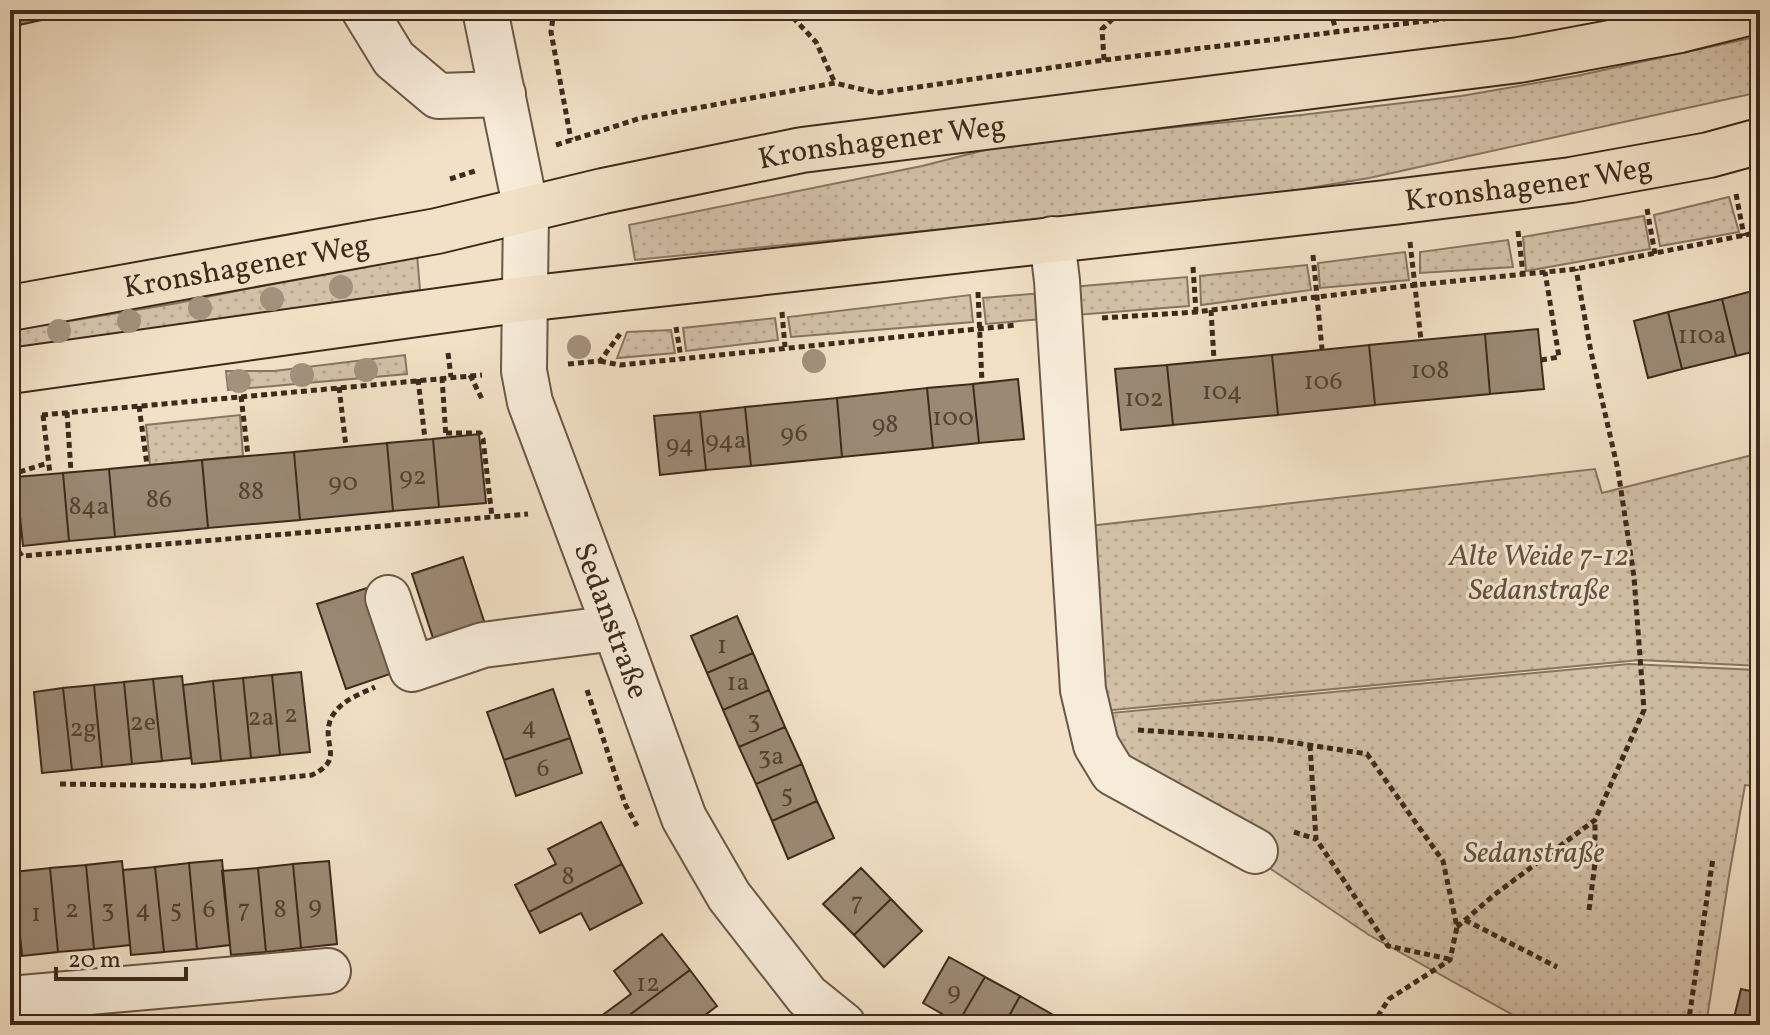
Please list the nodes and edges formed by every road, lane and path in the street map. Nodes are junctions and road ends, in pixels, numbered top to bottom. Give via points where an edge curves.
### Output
1 (364, 10) edge
2 (485, 10) edge
3 (554, 10) edge
4 (786, 10) edge
5 (1122, 10) edge
6 (1330, 10) edge
7 (1517, 10) edge
8 (1760, 10) edge
9 (1337, 33) junction
10 (1104, 60) junction
11 (835, 83) junction
12 (503, 94) junction
13 (1760, 141) edge
14 (1735, 191) dead end
15 (1647, 208) dead end
16 (526, 210) junction
17 (1518, 229) dead end
18 (1760, 232) edge
19 (1744, 236) junction
20 (1052, 239) junction
21 (1410, 241) dead end
22 (1312, 252) dead end
23 (1655, 254) junction
24 (1193, 266) dead end
25 (1576, 269) junction
26 (1545, 272) junction
27 (1523, 274) junction
28 (1415, 285) junction
29 (978, 289) dead end
30 (1317, 297) junction
31 (524, 299) junction
32 (10, 308) edge
33 (782, 310) dead end
34 (1211, 310) junction
35 (1196, 312) junction
36 (676, 321) dead end
37 (1059, 321) junction
38 (625, 327) dead end
39 (980, 329) junction
40 (1421, 340) dead end
41 (785, 347) junction
42 (1322, 349) dead end
43 (448, 351) dead end
44 (681, 358) junction
45 (1214, 360) dead end
46 (1541, 360) dead end
47 (600, 361) junction
48 (568, 364) dead end
49 (10, 371) edge
50 (485, 374) dead end
51 (442, 377) junction
52 (451, 377) junction
53 (418, 379) junction
54 (982, 383) dead end
55 (339, 387) junction
56 (241, 396) junction
57 (139, 406) junction
58 (67, 412) junction
59 (43, 415) junction
60 (32, 416) dead end
61 (425, 439) dead end
62 (346, 447) dead end
63 (248, 456) dead end
64 (48, 463) junction
65 (147, 465) dead end
66 (71, 472) dead end
67 (50, 474) dead end
68 (10, 475) edge
69 (10, 492) edge
70 (533, 514) dead end
71 (492, 517) junction
72 (388, 598) dead end
73 (615, 628) junction
74 (412, 669) junction
75 (1091, 727) junction
76 (1310, 745) junction
77 (60, 784) dead end
78 (1595, 820) junction
79 (1255, 851) dead end
80 (1713, 858) dead end
81 (1589, 910) dead end
82 (1465, 920) junction
83 (1457, 927) junction
84 (1450, 960) junction
85 (1557, 967) dead end
86 (328, 971) dead end
87 (10, 999) edge
88 (798, 1010) edge
89 (843, 1025) edge
90 (1372, 1025) edge
91 (1688, 1025) edge

1 - 12 street via 394,59 438,96
2 - 12 street, Sedanstraße
3 - 11 path via 551,32 571,140 641,118
4 - 11 path via 816,42
5 - 10 path via 1102,29
6 - 9 path
7 - 9 path
8 - 16 main road, Kronshagener Weg via 1519,60 802,150
9 - 10 path
10 - 11 path via 877,93
12 - 16 street, Sedanstraße
13 - 20 main road, Kronshagener Weg via 1571,180
14 - 19 path
15 - 23 path
16 - 31 street, Sedanstraße
16 - 32 main road, Kronshagener Weg via 437,231
17 - 27 path
18 - 19 path
19 - 23 path
20 - 31 main road, Kronshagener Weg
20 - 37 street
21 - 28 path
22 - 30 path
23 - 25 path
24 - 35 path
25 - 26 path
25 - 78 path via 1618,470 1634,577 1644,710
26 - 27 path
26 - 46 path via 1559,357
27 - 28 path
28 - 30 path
28 - 40 path
29 - 39 path
30 - 34 path
30 - 42 path
31 - 49 main road, Kronshagener Weg
31 - 73 street, Sedanstraße via 524,371 530,402
33 - 41 path
34 - 35 path
34 - 45 path
35 - 37 path
36 - 44 path
37 - 39 path
37 - 75 street via 1083,690
38 - 47 path
39 - 41 path
39 - 54 path
41 - 44 path
43 - 52 path
44 - 47 path via 620,365
47 - 48 path
50 - 52 path
51 - 52 path
51 - 53 path
51 - 71 path via 446,436 480,433 483,439
53 - 55 path
53 - 61 path
55 - 56 path
55 - 62 path
56 - 57 path
56 - 63 path
57 - 58 path
57 - 65 path
58 - 59 path
58 - 66 path
59 - 60 path
59 - 64 path
64 - 67 path
64 - 68 path
69 - 71 path via 22,556
70 - 71 path
72 - 74 street
73 - 74 street via 483,645
73 - 88 street, Sedanstraße via 684,818
74 - 77 path via 345,701 330,720 330,759 312,775 199,786
75 - 76 path
75 - 79 street via 1113,773
76 - 83 path via 1367,754 1443,861
76 - 84 path via 1316,839 1388,946
78 - 81 path
78 - 82 path
80 - 91 path
82 - 83 path
82 - 85 path
83 - 84 path
84 - 90 path via 1389,999
86 - 87 street
88 - 89 street, Sedanstraße

